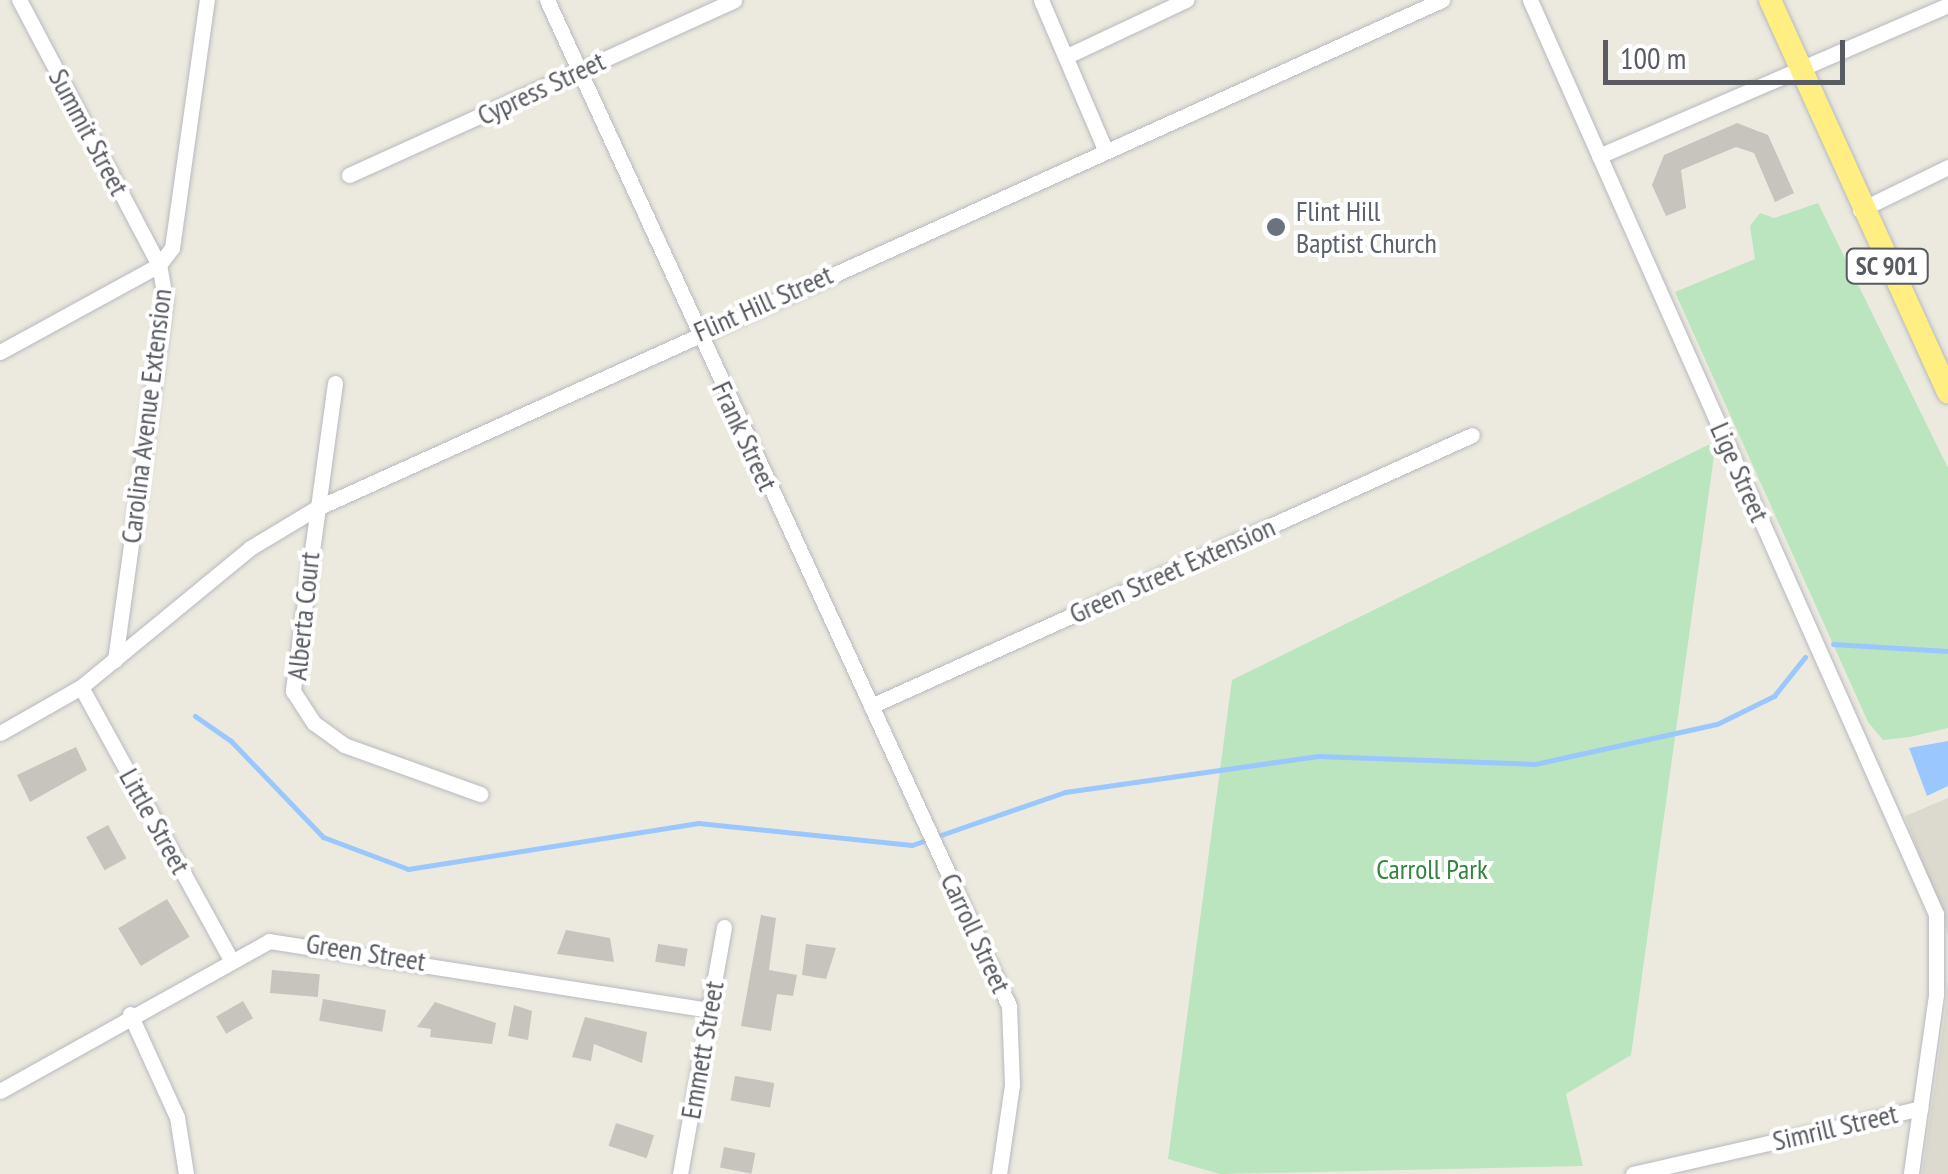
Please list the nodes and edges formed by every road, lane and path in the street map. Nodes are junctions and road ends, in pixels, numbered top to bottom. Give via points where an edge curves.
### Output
1 (18, 0) edge
2 (208, 0) edge
3 (547, 0) edge
4 (734, 0) edge
5 (1041, 0) edge
6 (1186, 0) edge
7 (1442, 0) edge
8 (1530, 0) edge
9 (1770, 0) edge
10 (1948, 5) edge
11 (1067, 56) junction
12 (1798, 68) junction
13 (578, 70) junction
14 (1105, 148) junction
15 (1600, 156) junction
16 (1948, 167) edge
17 (349, 175) dead end
18 (1860, 210) junction
19 (158, 265) junction
20 (697, 332) junction
21 (0, 352) edge
22 (335, 383) dead end
23 (1948, 392) edge
24 (1472, 434) dead end
25 (314, 509) junction
26 (116, 660) junction
27 (81, 686) junction
28 (871, 706) junction
29 (0, 733) edge
30 (480, 794) dead end
31 (724, 927) dead end
32 (229, 956) junction
33 (708, 1010) junction
34 (130, 1014) junction
35 (0, 1091) edge
36 (1920, 1108) junction
37 (186, 1174) edge
38 (680, 1174) edge
39 (998, 1174) edge
40 (1634, 1174) edge
41 (1911, 1174) edge

1 - 19 street, Summit Street
2 - 19 street, Carolina Avenue Extension via 172,248
3 - 13 street, Frank Street
4 - 13 street, Cypress Street
5 - 11 street
6 - 11 street
7 - 14 street, Flint Hill Street
8 - 15 street, Lige Street
9 - 12 highway, SC 901
10 - 12 street
11 - 14 street
12 - 15 street
12 - 18 highway, SC 901
13 - 17 street, Cypress Street
13 - 20 street, Frank Street
14 - 20 street, Flint Hill Street
15 - 36 street, Lige Street via 1919,869 1940,946
16 - 18 street
18 - 23 highway, SC 901
19 - 21 street
19 - 26 street, Carolina Avenue Extension via 165,298
20 - 25 street, Flint Hill Street
20 - 28 street, Frank Street
22 - 25 street, Alberta Court
24 - 28 street, Green Street Extension
25 - 26 street, Flint Hill Street via 250,548
25 - 30 street, Alberta Court via 293,678 303,711 368,756
26 - 27 street, Flint Hill Street
27 - 29 street, Flint Hill Street
27 - 32 street, Little Street
28 - 39 street, Carroll Street via 1011,1018
31 - 33 street, Emmett Street
32 - 33 street, Green Street via 300,940
32 - 34 street, Green Street
33 - 38 street, Emmett Street
34 - 35 street, Green Street
34 - 37 street via 177,1117
36 - 40 street, Simrill Street
36 - 41 street

